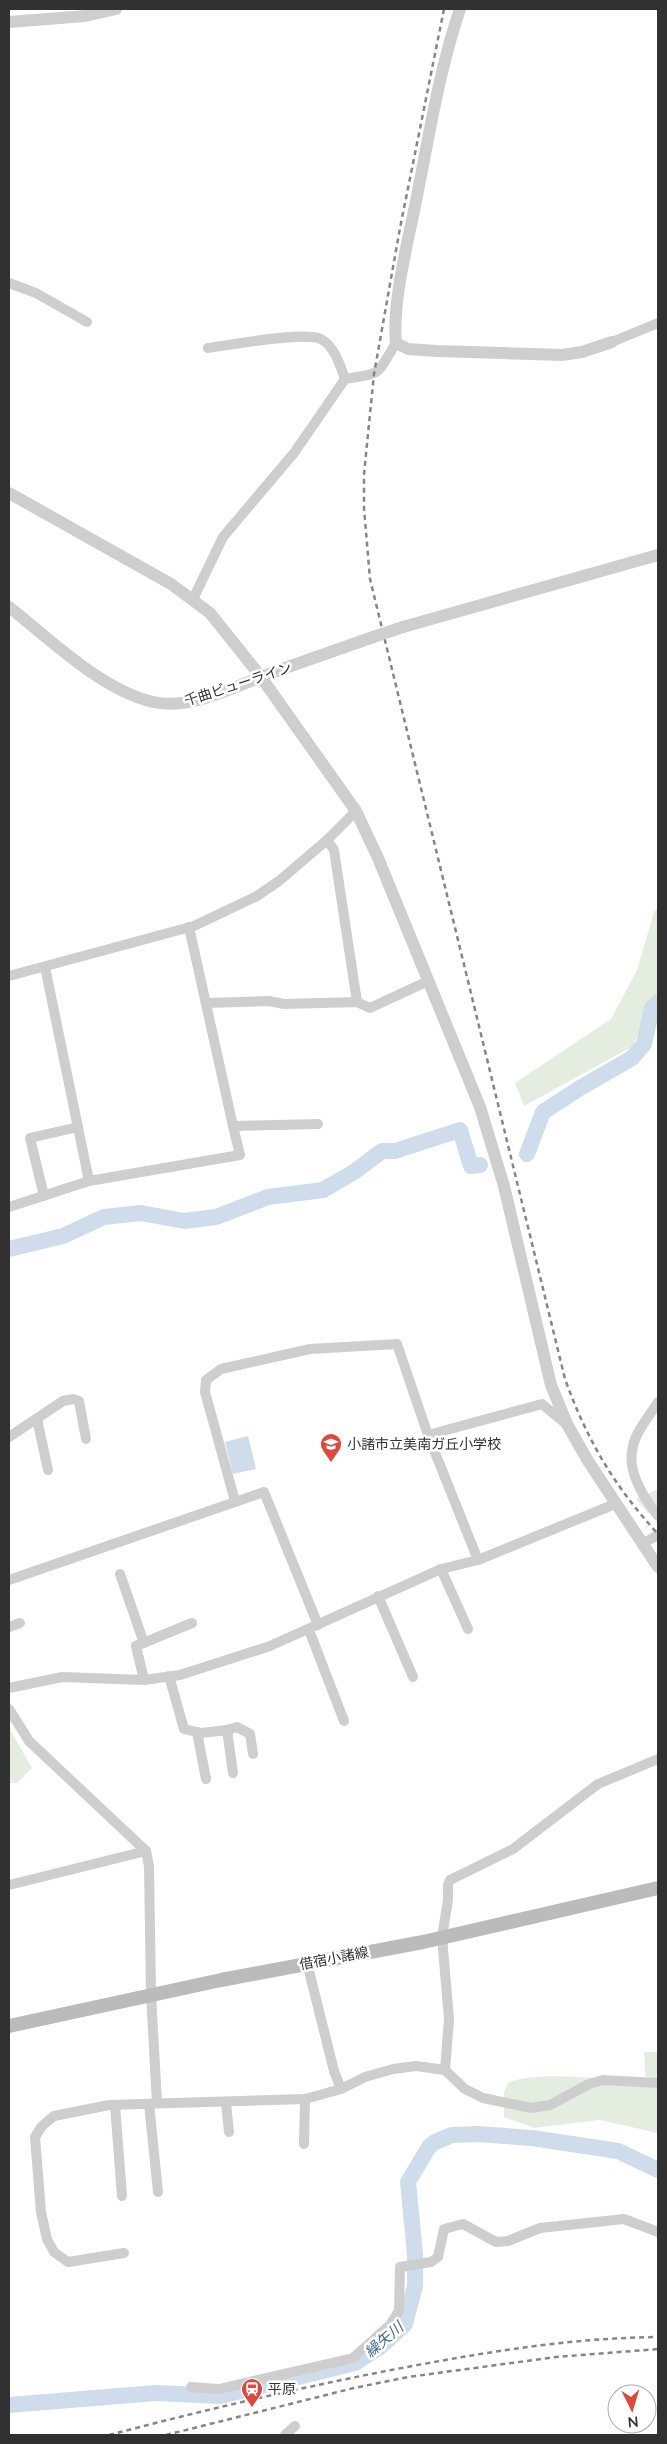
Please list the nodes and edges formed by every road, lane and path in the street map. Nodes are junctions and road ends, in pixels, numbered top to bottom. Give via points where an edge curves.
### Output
1 (116, 9) edge
2 (460, 9) edge
3 (9, 22) edge
4 (9, 283) edge
5 (87, 322) dead end
6 (658, 323) edge
7 (612, 342) joint
8 (396, 343) junction
9 (208, 348) dead end
10 (345, 378) junction
11 (9, 493) edge
12 (658, 556) edge
13 (193, 599) junction
14 (9, 607) edge
15 (261, 677) junction
16 (356, 811) junction
17 (328, 840) junction
18 (189, 927) junction
19 (45, 967) junction
20 (9, 976) edge
21 (428, 981) junction
22 (357, 1002) junction
23 (206, 1004) junction
24 (318, 1124) dead end
25 (78, 1126) junction
26 (233, 1126) junction
27 (89, 1181) junction
28 (44, 1196) junction
29 (9, 1207) edge
30 (658, 1402) edge
31 (37, 1418) junction
32 (567, 1424) junction
33 (428, 1435) junction
34 (9, 1437) edge
35 (86, 1439) dead end
36 (48, 1470) dead end
37 (235, 1501) junction
38 (616, 1504) junction
39 (658, 1516) edge
40 (658, 1535) edge
41 (642, 1544) junction
42 (478, 1560) junction
43 (658, 1567) edge
44 (441, 1568) junction
45 (120, 1574) dead end
46 (9, 1580) edge
47 (378, 1596) junction
48 (20, 1623) dead end
49 (192, 1623) dead end
50 (9, 1627) edge
51 (314, 1628) junction
52 (468, 1628) dead end
53 (144, 1643) junction
54 (169, 1676) junction
55 (413, 1677) dead end
56 (144, 1680) junction
57 (9, 1688) edge
58 (9, 1709) edge
59 (344, 1721) dead end
60 (227, 1730) junction
61 (197, 1732) junction
62 (254, 1754) dead end
63 (658, 1759) edge
64 (233, 1773) dead end
65 (206, 1779) dead end
66 (146, 1851) junction
67 (9, 1885) edge
68 (658, 1888) edge
69 (442, 1937) junction
70 (306, 1963) junction
71 (151, 1994) junction
72 (9, 2026) edge
73 (445, 2070) junction
74 (658, 2083) edge
75 (341, 2089) junction
76 (305, 2099) junction
77 (153, 2103) junction
78 (226, 2103) junction
79 (114, 2105) junction
80 (228, 2132) dead end
81 (304, 2144) dead end
82 (158, 2192) dead end
83 (122, 2196) dead end
84 (658, 2232) edge
85 (124, 2253) dead end
86 (191, 2387) dead end
87 (295, 2426) dead end
88 (285, 2435) edge

1 - 3 street via 85,16
2 - 8 street via 443,65 404,262
4 - 5 street via 36,293
6 - 7 street
7 - 8 street via 562,355 418,349
8 - 10 street via 382,369 374,374
9 - 10 street via 300,336 321,339 338,358
10 - 13 street via 294,453 224,537
11 - 13 street
12 - 15 street, 千曲ビューライン, bridge via 403,627
13 - 15 street via 222,626
14 - 15 street, 千曲ビューライン via 86,668 126,693 154,702 180,704
15 - 16 street
16 - 17 street
16 - 21 street
17 - 18 street via 257,896
17 - 22 street via 334,850
18 - 19 street
18 - 23 street
19 - 20 street
19 - 25 street
21 - 22 street via 370,1008
21 - 32 street via 480,1107 504,1186 551,1385
22 - 23 street
23 - 26 street
24 - 26 street
25 - 27 street
25 - 28 street via 30,1138
26 - 27 street via 240,1155
27 - 28 street
28 - 29 street
30 - 39 street via 633,1444 630,1467
31 - 34 street
31 - 35 street via 63,1401 79,1401
31 - 36 street
32 - 33 street via 542,1404
32 - 38 street
33 - 37 street via 397,1344 310,1349 221,1369 206,1380 205,1392
33 - 42 street
37 - 46 street
37 - 51 street via 264,1492
38 - 41 street
38 - 42 street
40 - 41 street
41 - 43 street
42 - 44 street
44 - 47 street
44 - 52 street
45 - 53 street
47 - 51 street
47 - 55 street
48 - 50 street
49 - 53 street
51 - 54 street via 270,1646
51 - 59 street
53 - 56 street via 136,1646
54 - 56 street
54 - 61 street via 184,1729
56 - 57 street via 62,1677
58 - 66 street via 29,1741
60 - 61 street
60 - 62 street via 237,1728 250,1734
60 - 64 street
61 - 65 street
63 - 69 street via 598,1784 513,1849 450,1880
66 - 67 street
66 - 71 street
68 - 69 main road, 借宿小諸線
69 - 70 main road, 借宿小諸線
69 - 73 street via 450,2020
70 - 71 main road, 借宿小諸線
70 - 75 street
71 - 72 main road, 借宿小諸線
71 - 77 street
73 - 74 street via 465,2089 483,2098 531,2108 550,2105 603,2080
73 - 75 street via 416,2066 393,2069 365,2077
75 - 76 street
76 - 78 street
76 - 81 street
77 - 78 street
77 - 79 street
77 - 82 street
78 - 80 street
79 - 83 street
79 - 85 street via 54,2116 34,2137 41,2212 47,2239 54,2252 68,2262
84 - 86 street via 624,2219 540,2228 508,2241 496,2242 463,2224 452,2225 444,2229 438,2257 431,2262 400,2267 399,2311 390,2325 353,2358 219,2389
87 - 88 street

